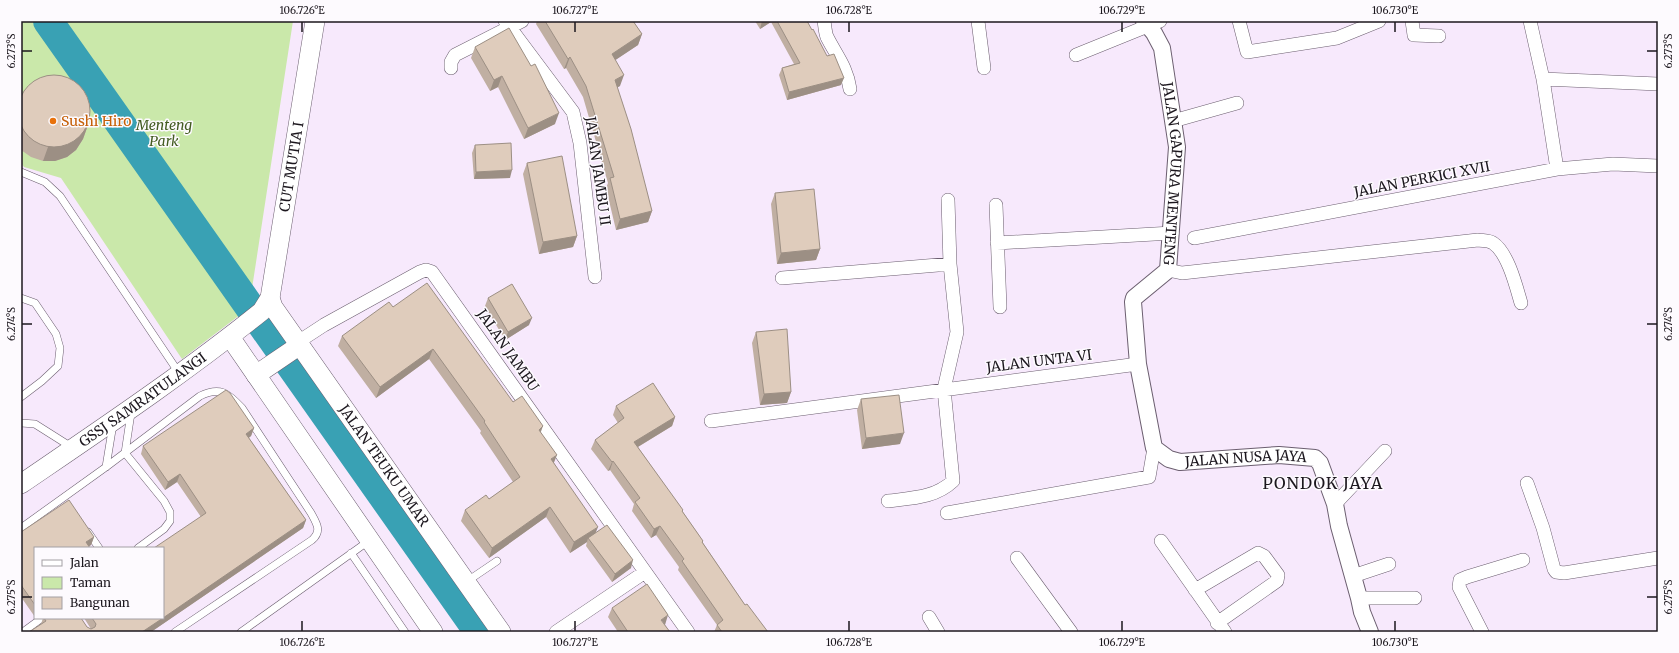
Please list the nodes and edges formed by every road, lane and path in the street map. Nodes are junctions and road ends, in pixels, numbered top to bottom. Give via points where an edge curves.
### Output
1 (315, 21) edge
2 (522, 21) edge
3 (824, 21) edge
4 (978, 21) edge
5 (1240, 21) edge
6 (1379, 21) edge
7 (1412, 21) edge
8 (1530, 21) edge
9 (1151, 23) edge
10 (507, 24) edge
11 (1439, 36) dead end
12 (1076, 55) dead end
13 (451, 68) dead end
14 (984, 68) dead end
15 (1543, 78) junction
16 (1658, 84) edge
17 (850, 89) dead end
18 (1237, 103) dead end
19 (1173, 121) junction
20 (1658, 166) edge
21 (1557, 169) junction
22 (21, 172) edge
23 (948, 200) dead end
24 (996, 205) dead end
25 (1172, 232) junction
26 (1194, 238) dead end
27 (997, 243) junction
28 (950, 264) junction
29 (1168, 270) junction
30 (595, 277) dead end
31 (782, 278) dead end
32 (21, 298) edge
33 (1521, 303) dead end
34 (266, 305) junction
35 (1000, 307) dead end
36 (236, 332) junction
37 (295, 347) junction
38 (1138, 364) junction
39 (262, 371) junction
40 (179, 374) junction
41 (944, 389) junction
42 (21, 397) edge
43 (131, 409) junction
44 (114, 420) junction
45 (711, 421) dead end
46 (21, 423) edge
47 (73, 448) junction
48 (1154, 448) junction
49 (1386, 451) dead end
50 (125, 453) junction
51 (106, 467) junction
52 (1527, 483) dead end
53 (21, 484) edge
54 (888, 501) dead end
55 (1336, 504) junction
56 (947, 513) dead end
57 (82, 522) edge
58 (21, 528) edge
59 (370, 540) junction
60 (1161, 541) dead end
61 (98, 547) edge
62 (139, 547) edge
63 (351, 553) junction
64 (1017, 558) dead end
65 (1658, 558) edge
66 (1523, 560) dead end
67 (497, 561) dead end
68 (1389, 564) dead end
69 (645, 572) junction
70 (1353, 576) junction
71 (466, 582) junction
72 (1195, 590) junction
73 (1360, 598) junction
74 (1416, 598) dead end
75 (929, 617) dead end
76 (41, 619) edge
77 (1221, 627) edge
78 (23, 632) edge
79 (175, 632) edge
80 (241, 632) edge
81 (405, 632) edge
82 (433, 632) edge
83 (501, 632) edge
84 (556, 632) edge
85 (688, 632) edge
86 (938, 632) edge
87 (1071, 632) edge
88 (1370, 632) edge
89 (1482, 632) edge

1 - 34 main road, CUT MUTIA I
2 - 10 street
3 - 17 street via 826,35 839,56
4 - 14 street
5 - 6 street via 1247,52 1337,38
7 - 11 street via 1414,35
8 - 15 street
9 - 12 street
9 - 19 street, JALAN GAPURA MENTENG via 1162,48
10 - 13 street via 455,55
10 - 30 street, JALAN JAMBU II via 573,112 580,143
15 - 16 street
15 - 21 street
18 - 19 street
19 - 25 street, JALAN GAPURA MENTENG via 1177,146
20 - 21 street, JALAN PERKICI XVII via 1613,164
21 - 26 street, JALAN PERKICI XVII
22 - 40 lane via 45,182 60,196
23 - 28 street
24 - 27 street
25 - 27 street
25 - 29 street, JALAN GAPURA MENTENG
27 - 35 street
28 - 31 street
28 - 41 street via 957,332
29 - 33 street via 1182,273 1478,240 1493,243 1500,250
29 - 38 street, JALAN GAPURA MENTENG via 1134,298
32 - 42 lane via 35,304 56,334 60,348 58,366
34 - 36 main road, GSSJ SAMRATULANGI
34 - 37 main road, JALAN TEUKU UMAR via 273,307
36 - 39 main road
36 - 40 main road, GSSJ SAMRATULANGI
37 - 39 main road
37 - 69 street, JALAN JAMBU via 324,325 420,272 432,272
37 - 71 main road, JALAN TEUKU UMAR
38 - 41 street, JALAN UNTA VI
38 - 48 street
39 - 59 main road
40 - 43 main road, GSSJ SAMRATULANGI
41 - 45 street, JALAN UNTA VI
41 - 54 street via 953,481 944,489 928,495
43 - 44 main road, GSSJ SAMRATULANGI
43 - 50 lane
44 - 47 main road, GSSJ SAMRATULANGI
44 - 51 lane
46 - 47 lane via 35,424
47 - 53 main road, GSSJ SAMRATULANGI
48 - 55 street, JALAN NUSA JAYA via 1169,459 1180,462 1279,455 1315,458 1320,463
48 - 56 street via 1149,477
49 - 55 street
50 - 51 lane
50 - 62 lane via 170,512 170,521 164,529
50 - 79 lane via 200,396 219,391 231,396 242,408 316,523 317,536 312,540
51 - 58 lane via 67,500
52 - 65 street via 1556,572 1564,573
55 - 70 street, JALAN NUSA JAYA via 1339,526
57 - 61 lane
59 - 63 lane
59 - 82 main road
60 - 72 street
63 - 80 lane
63 - 81 lane
64 - 87 street
66 - 89 street via 1460,580 1460,587
67 - 71 lane
68 - 70 street
69 - 84 street
69 - 85 street, JALAN JAMBU
70 - 73 street, JALAN NUSA JAYA
71 - 83 main road, JALAN TEUKU UMAR
72 - 77 street
72 - 77 street via 1255,554 1264,556 1278,576 1277,581
73 - 74 street
73 - 88 street, JALAN NUSA JAYA via 1362,612
75 - 86 street
76 - 78 lane

